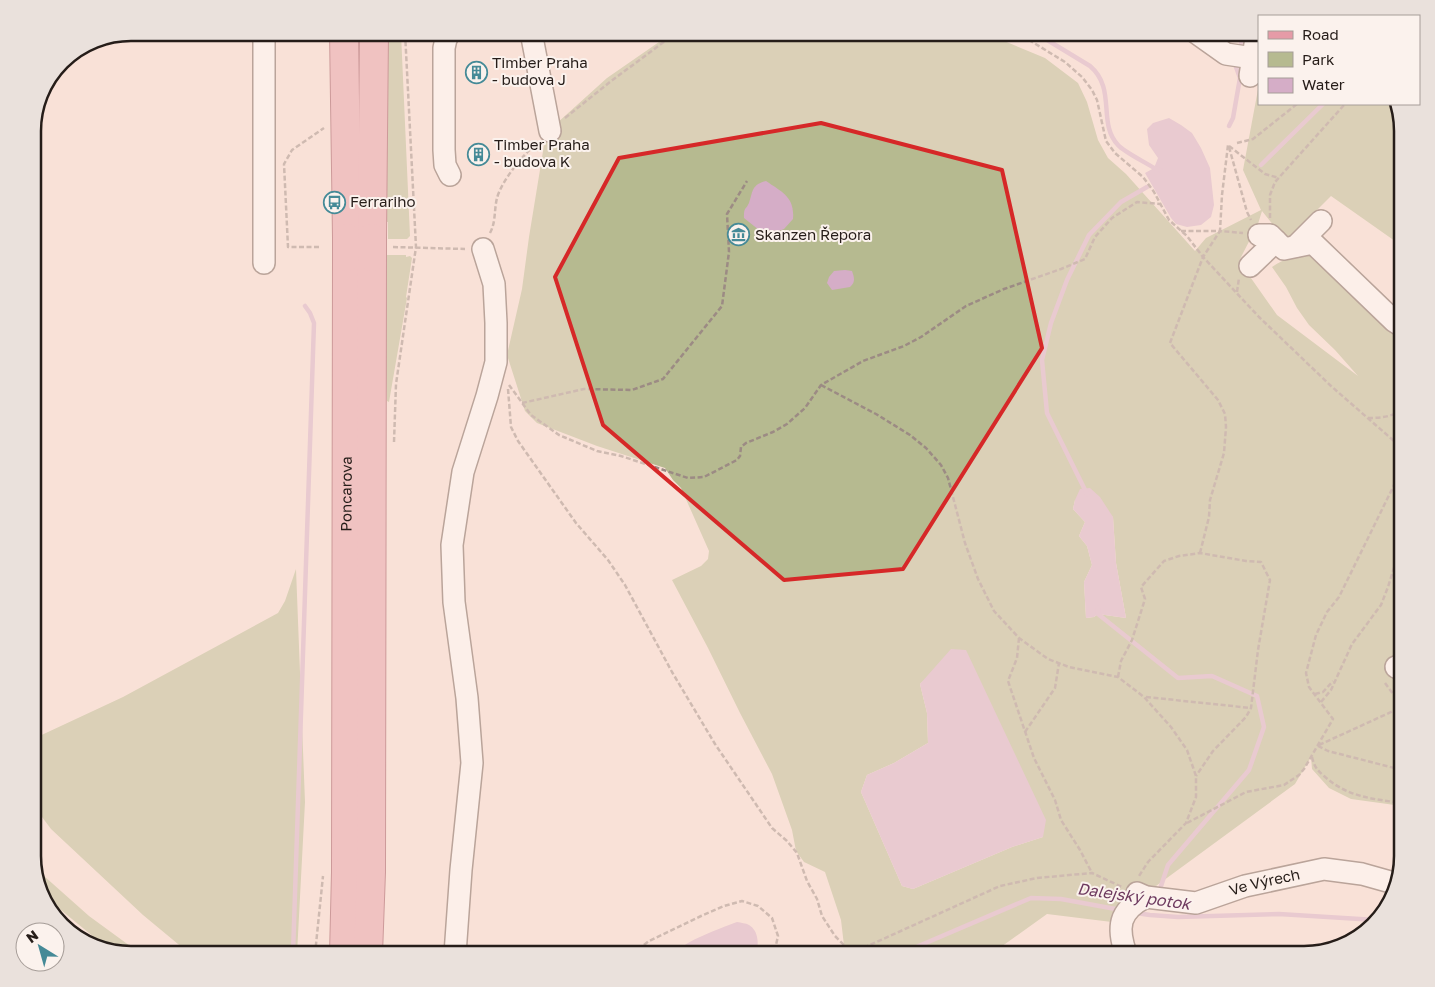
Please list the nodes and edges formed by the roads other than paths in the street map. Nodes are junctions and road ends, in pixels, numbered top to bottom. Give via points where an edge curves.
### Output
1 (264, 41) edge
2 (345, 41) edge
3 (374, 41) edge
4 (446, 41) edge
5 (533, 41) edge
6 (1208, 41) edge
7 (1255, 41) edge
8 (550, 131) dead end
9 (450, 175) dead end
10 (1321, 221) dead end
11 (1296, 246) junction
12 (365, 247) junction
13 (483, 249) road end
14 (264, 263) dead end
15 (1250, 266) dead end
16 (1394, 321) edge
17 (1390, 881) edge
18 (344, 946) edge
19 (368, 946) edge
20 (456, 946) edge
21 (1123, 946) edge

1 - 14 street
2 - 12 main road, Poncarova
3 - 12 main road, Poncarova
4 - 9 street via 444,150
5 - 8 street
6 - 7 street via 1251,67
10 - 11 street
11 - 15 street via 1284,249 1268,237
11 - 16 street via 1313,243
12 - 18 main road, Poncarova
12 - 19 main road, Poncarova via 371,872
13 - 20 street via 494,284 496,362 463,472 452,545 454,602 472,763
17 - 21 street, Ve Výrech via 1324,869 1245,886 1196,903 1134,904 1120,937

